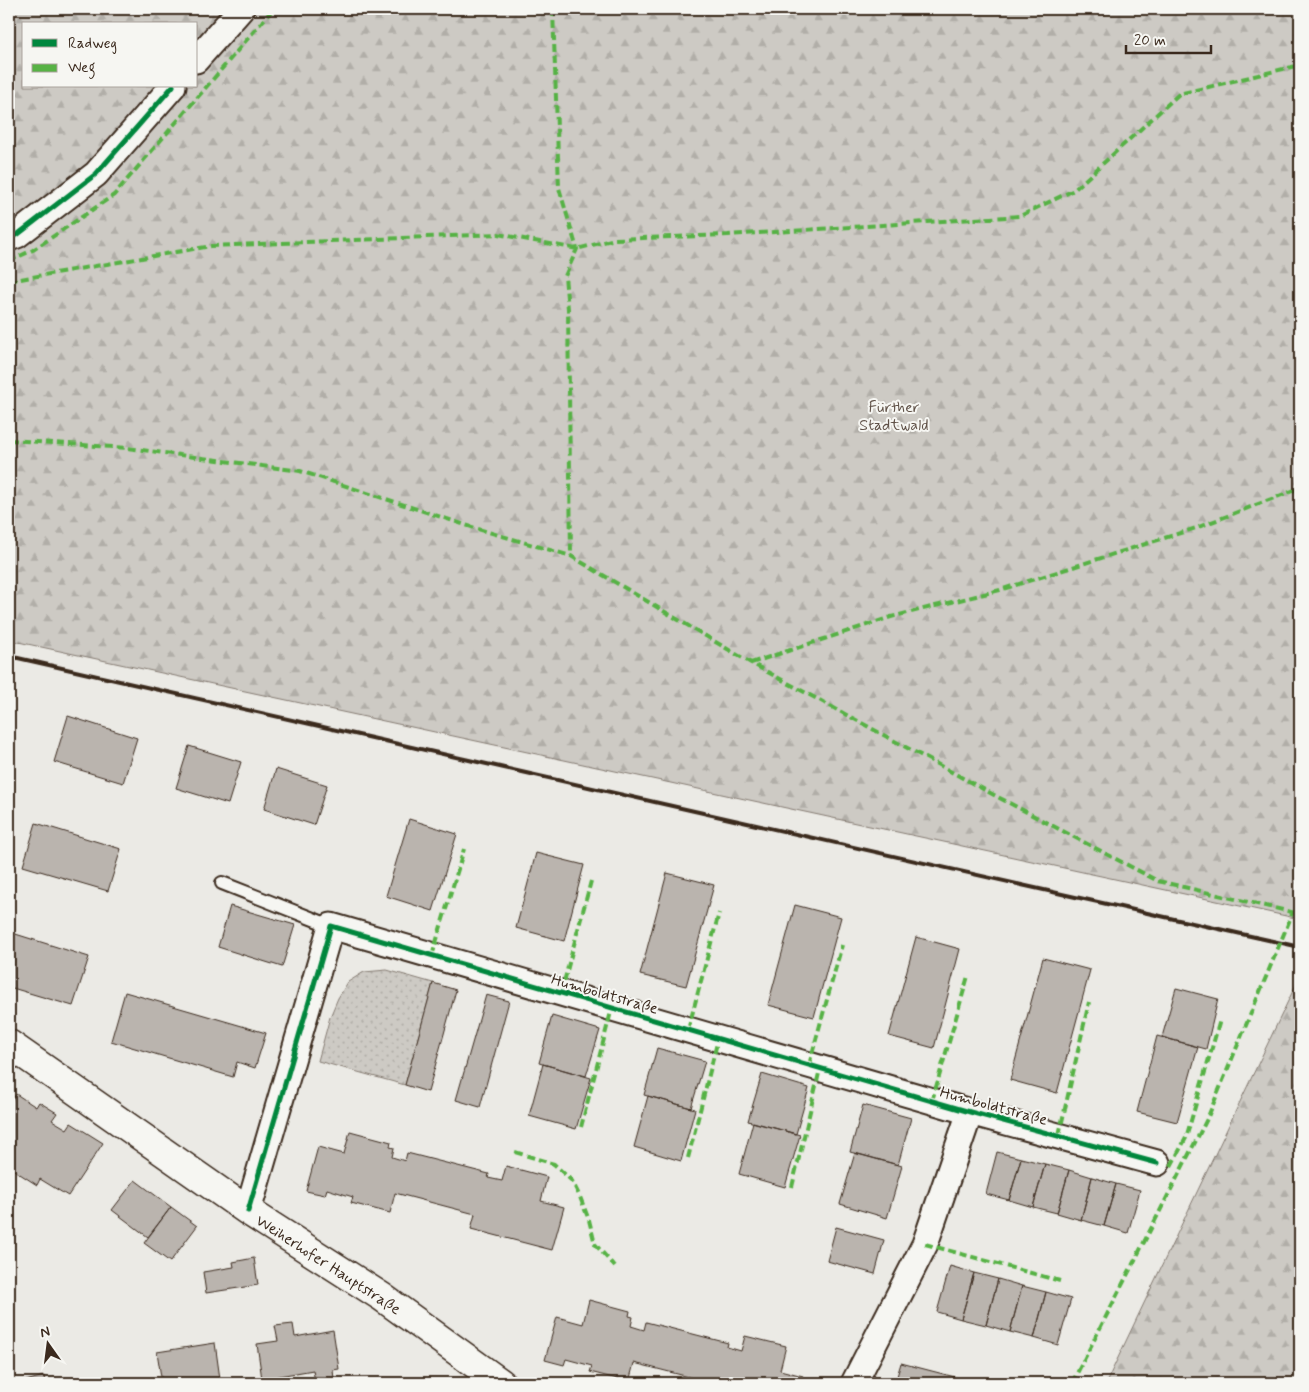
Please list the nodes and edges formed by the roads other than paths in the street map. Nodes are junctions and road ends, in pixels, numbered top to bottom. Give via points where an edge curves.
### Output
1 (241, 9) edge
2 (198, 58) edge
3 (171, 88) edge
4 (9, 238) edge
5 (222, 883) dead end
6 (332, 926) junction
7 (9, 1044) edge
8 (970, 1112) junction
9 (1157, 1163) dead end
10 (248, 1211) junction
11 (491, 1381) edge
12 (854, 1383) edge

1 - 2 street
3 - 4 street via 96,174
5 - 6 lane, Humboldtstraße
6 - 8 street, Humboldtstraße
6 - 10 street
7 - 10 street, Weiherhofer Hauptstraße
8 - 9 street, Humboldtstraße
8 - 12 street, Humboldtstraße via 925,1244
10 - 11 street, Weiherhofer Hauptstraße via 382,1297

